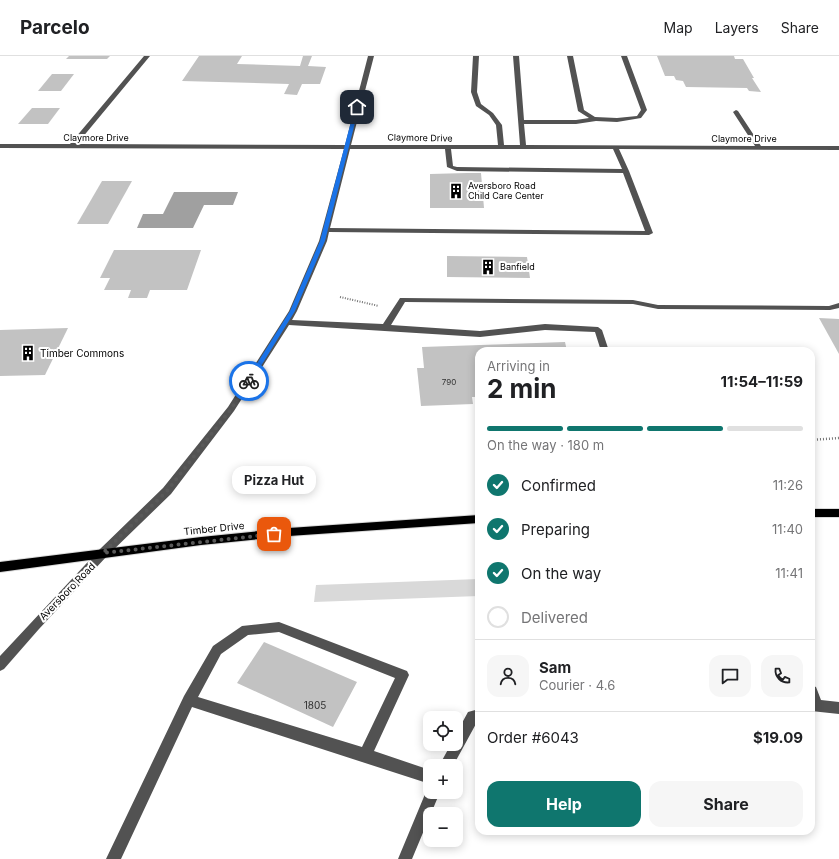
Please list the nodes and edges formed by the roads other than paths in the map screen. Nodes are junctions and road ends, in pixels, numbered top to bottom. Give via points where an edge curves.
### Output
1 (147, 56) edge
2 (371, 56) edge
3 (476, 56) edge
4 (516, 56) edge
5 (570, 56) edge
6 (624, 56) edge
7 (736, 112) dead end
8 (598, 119) junction
9 (521, 122) junction
10 (0, 146) edge
11 (72, 146) junction
12 (346, 147) junction
13 (448, 148) junction
14 (501, 148) junction
15 (523, 148) junction
16 (615, 148) junction
17 (758, 148) junction
18 (839, 148) edge
19 (626, 171) junction
20 (325, 230) junction
21 (839, 305) edge
22 (286, 322) junction
23 (385, 327) junction
24 (604, 347) edge
25 (815, 513) edge
26 (839, 513) edge
27 (475, 519) edge
28 (103, 553) junction
29 (0, 566) edge
30 (0, 665) edge
31 (189, 700) junction
32 (815, 705) edge
33 (839, 708) edge
34 (475, 716) edge
35 (365, 755) junction
36 (450, 759) edge
37 (423, 775) edge
38 (430, 799) edge
39 (113, 859) edge
40 (405, 859) edge

1 - 11 street
2 - 12 street, Aversboro Road
3 - 14 street via 474,92 478,105 499,125
4 - 9 street
5 - 8 street via 580,111
6 - 8 street via 644,110 639,118
7 - 17 street
8 - 9 street via 576,122
9 - 15 street
10 - 11 street, Claymore Drive
11 - 12 street, Claymore Drive
12 - 13 street, Claymore Drive
12 - 20 street, Aversboro Road
13 - 14 street, Claymore Drive
13 - 19 street via 450,167 457,169
14 - 15 street, Claymore Drive
15 - 16 street, Claymore Drive
16 - 17 street, Claymore Drive
16 - 19 street
17 - 18 street, Claymore Drive
19 - 20 street via 649,233
20 - 22 street, Aversboro Road via 323,241
21 - 23 street via 830,308 658,307 633,302 403,300
22 - 23 street
22 - 28 street, Aversboro Road via 227,415 167,491
23 - 24 street via 480,334 545,327 598,330
25 - 26 main road
27 - 28 main road, Timber Drive via 289,532
28 - 29 main road, Timber Drive
28 - 30 street, Aversboro Road
31 - 35 street
31 - 35 street via 217,650 246,630 279,627 403,675
31 - 39 street
32 - 33 street
34 - 36 street
35 - 37 street
38 - 40 street

